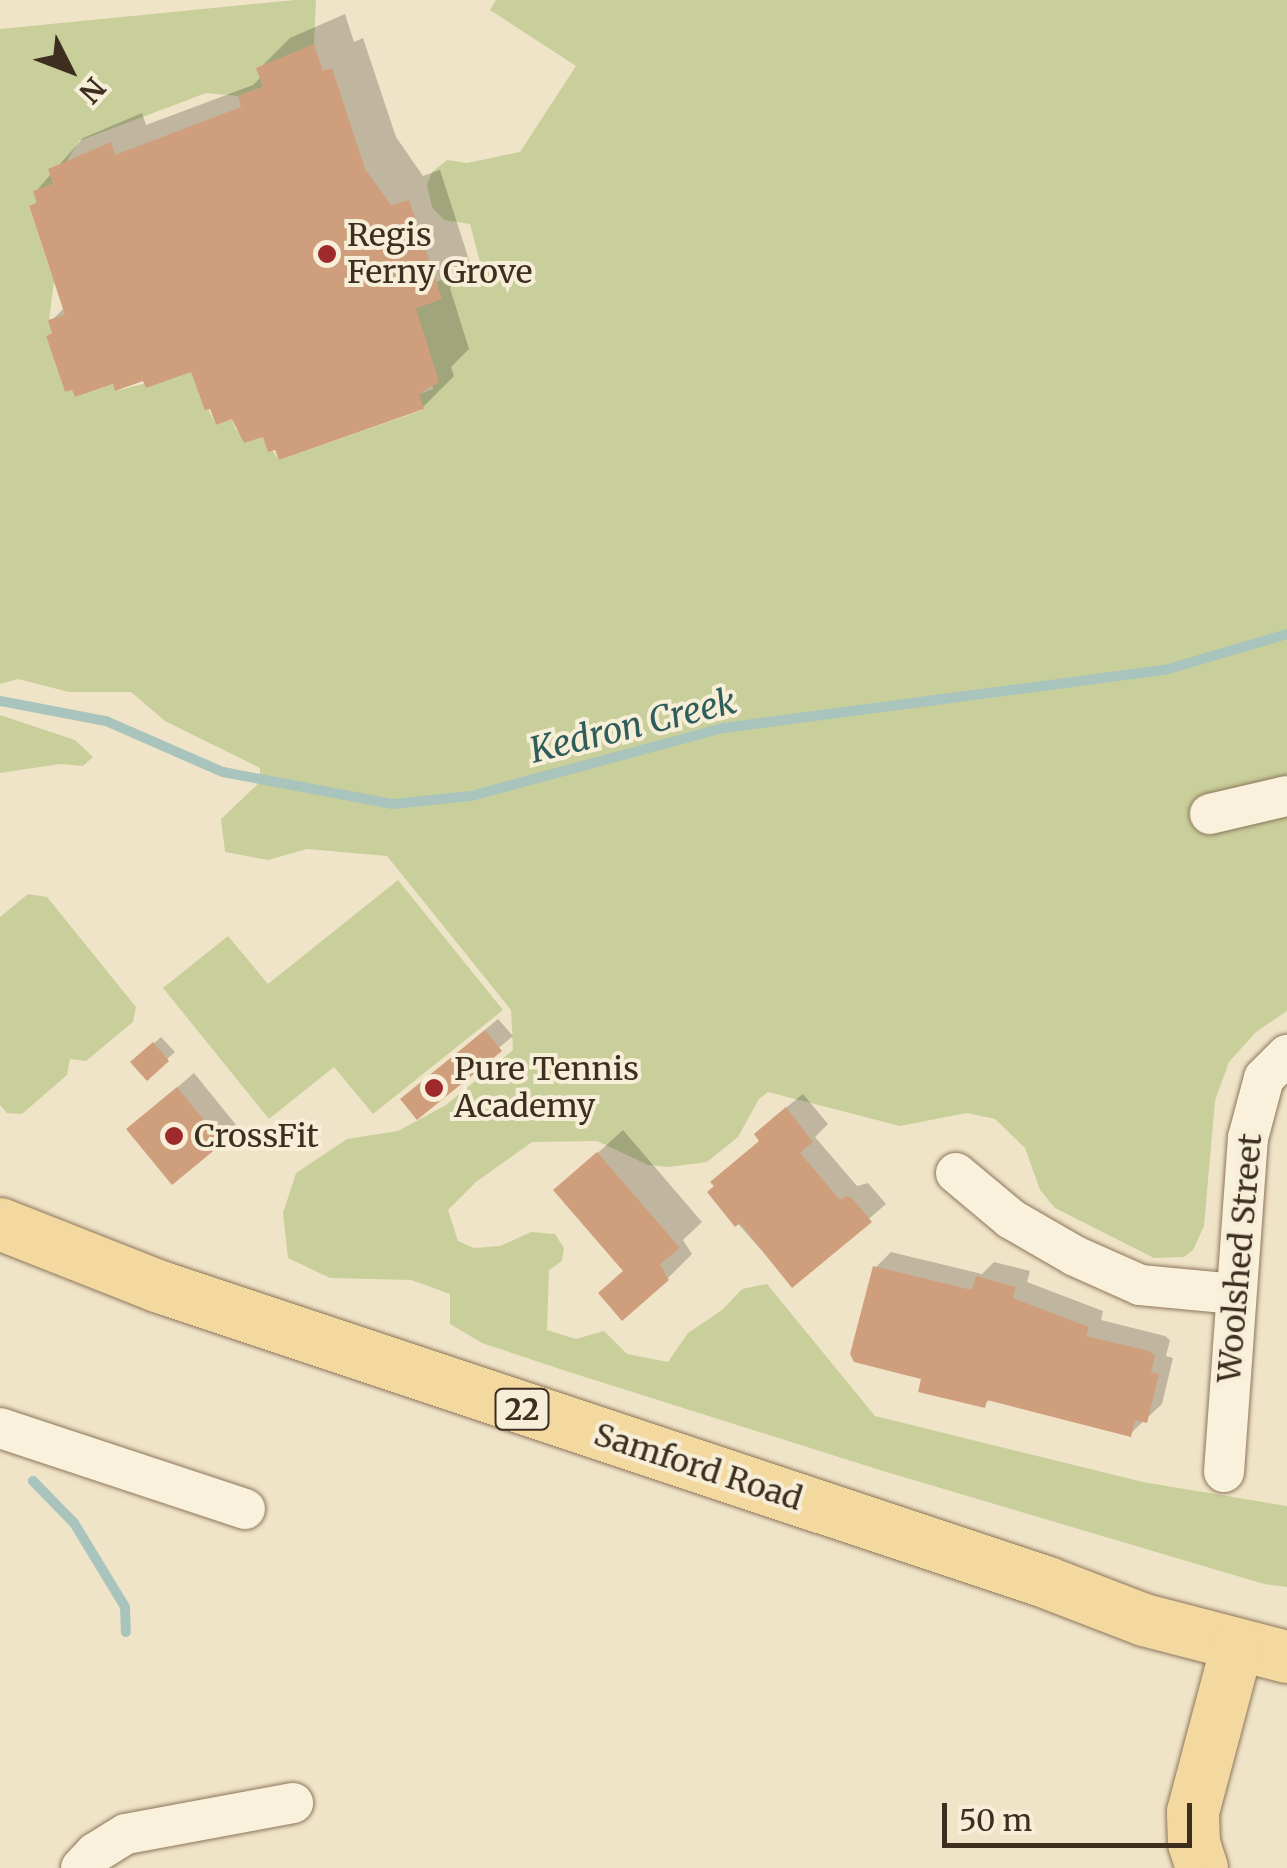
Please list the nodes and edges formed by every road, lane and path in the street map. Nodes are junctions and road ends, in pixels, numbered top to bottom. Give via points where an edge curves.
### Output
1 (1287, 796) edge
2 (1210, 814) dead end
3 (1287, 1055) edge
4 (956, 1173) dead end
5 (0, 1224) edge
6 (1236, 1294) junction
7 (0, 1428) edge
8 (1224, 1472) dead end
9 (246, 1509) dead end
10 (1262, 1652) edge
11 (293, 1803) dead end
12 (81, 1868) edge
13 (1202, 1868) edge

1 - 2 street
3 - 6 street, Woolshed Street via 1264,1078 1254,1109
4 - 6 street via 1011,1219 1140,1285
5 - 10 main road, Samford Road / 22 via 157,1286
6 - 8 street, Woolshed Street
7 - 9 street
10 - 13 main road via 1193,1812
11 - 12 street via 126,1834

